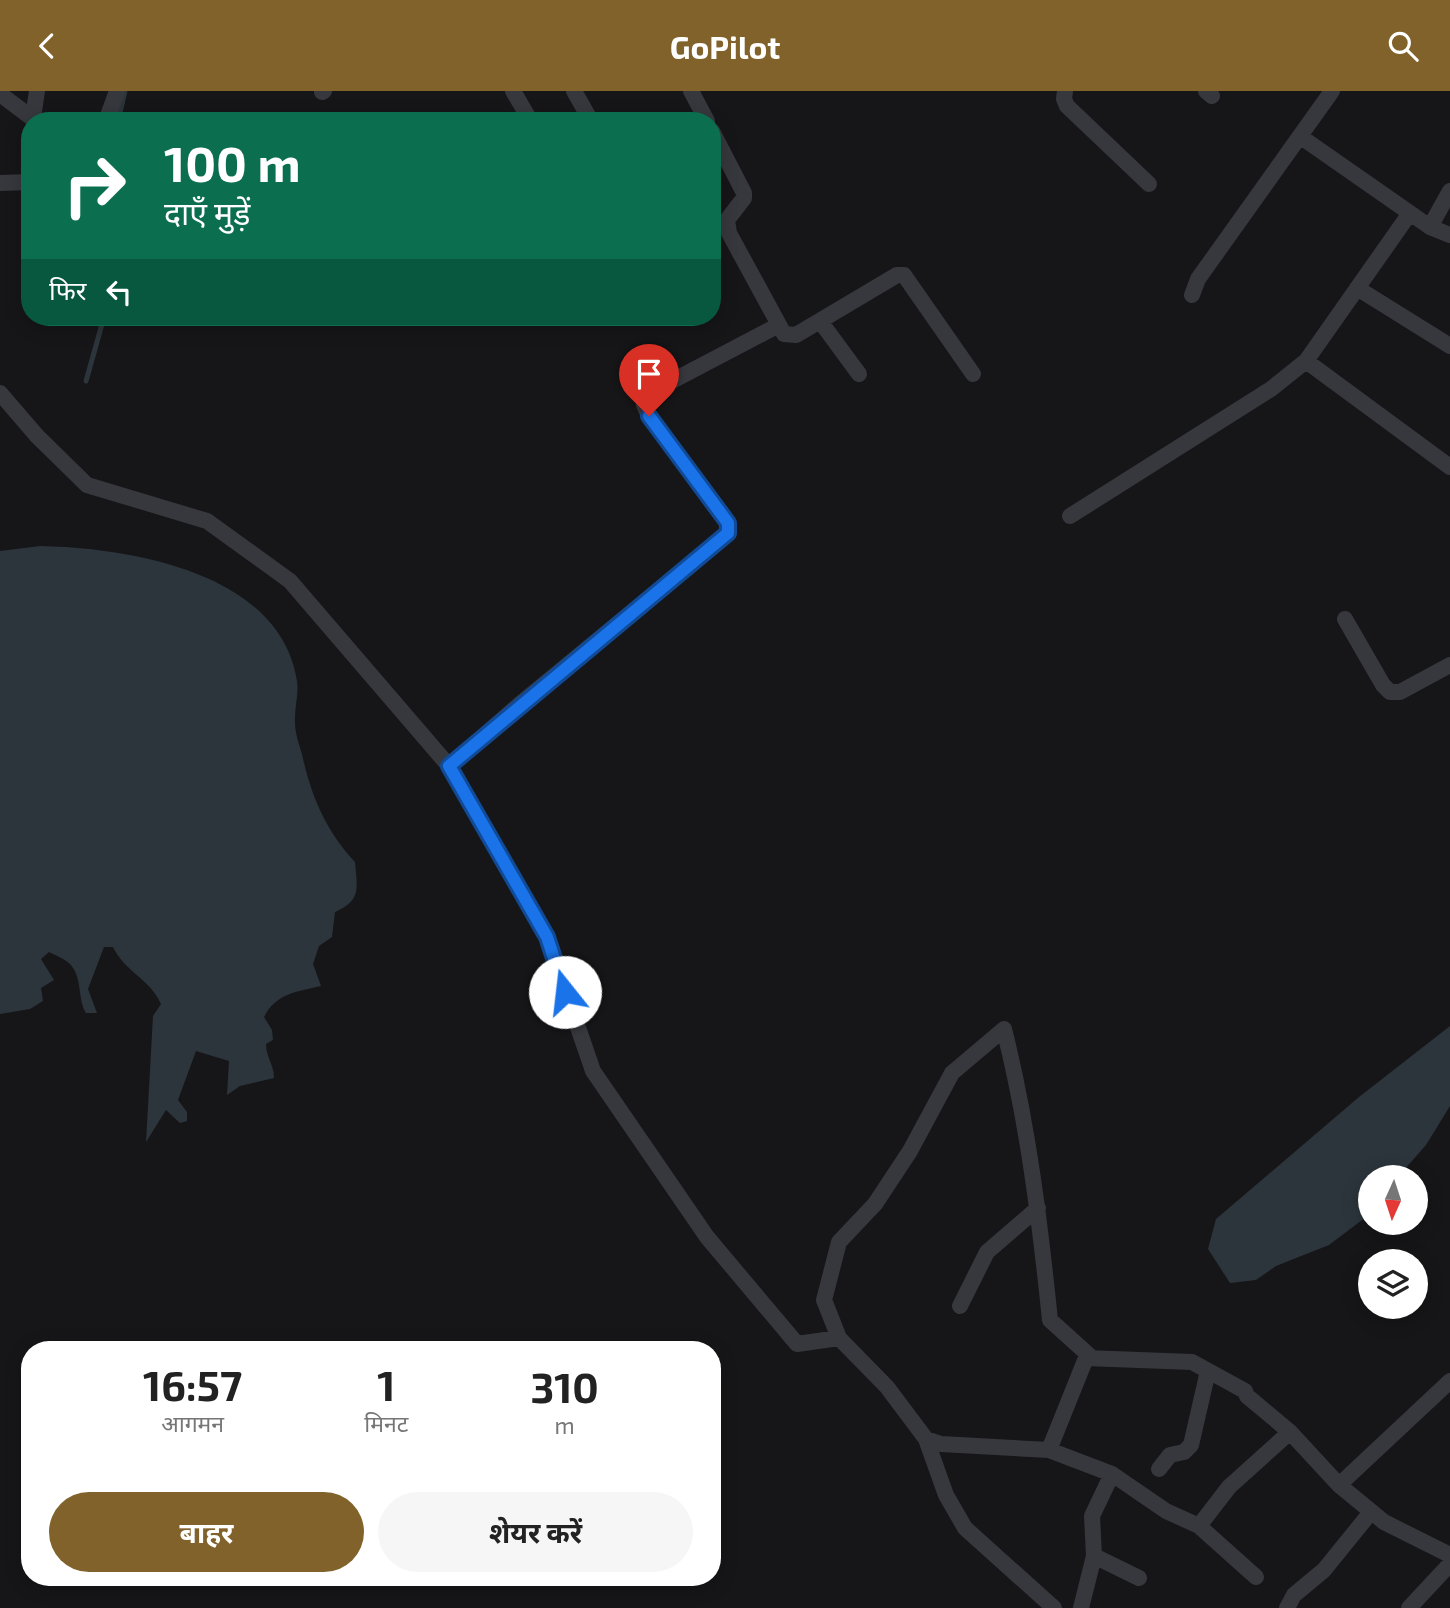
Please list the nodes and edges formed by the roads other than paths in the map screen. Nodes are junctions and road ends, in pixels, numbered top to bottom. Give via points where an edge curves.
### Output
1 (37, 91) edge
2 (117, 91) edge
3 (513, 91) edge
4 (574, 91) edge
5 (691, 91) edge
6 (1066, 91) edge
7 (1332, 91) edge
8 (0, 94) edge
9 (25, 112) edge
10 (36, 112) edge
11 (109, 112) edge
12 (525, 112) edge
13 (586, 112) edge
14 (702, 112) edge
15 (1301, 137) junction
16 (721, 148) edge
17 (21, 182) edge
18 (0, 183) edge
19 (1149, 184) dead end
20 (1450, 191) edge
21 (1410, 213) junction
22 (1430, 227) junction
23 (1450, 235) edge
24 (1357, 288) junction
25 (1192, 295) dead end
26 (820, 321) junction
27 (777, 326) junction
28 (1450, 346) edge
29 (1306, 362) junction
30 (859, 374) dead end
31 (973, 374) dead end
32 (0, 393) edge
33 (1450, 467) edge
34 (1070, 516) dead end
35 (1345, 619) dead end
36 (1450, 665) edge
37 (449, 766) junction
38 (1038, 1208) junction
39 (960, 1306) dead end
40 (839, 1338) junction
41 (1092, 1358) junction
42 (1208, 1371) junction
43 (1450, 1381) edge
44 (1290, 1431) junction
45 (926, 1439) junction
46 (1048, 1450) junction
47 (1159, 1469) dead end
48 (1112, 1474) junction
49 (1339, 1485) junction
50 (1371, 1512) junction
51 (1199, 1526) junction
52 (1450, 1555) edge
53 (1094, 1556) junction
54 (1450, 1564) edge
55 (1256, 1577) dead end
56 (1139, 1578) dead end
57 (1054, 1608) edge
58 (1081, 1608) edge
59 (1287, 1608) edge
60 (1409, 1608) edge

1 - 10 street
2 - 11 street
3 - 12 street
4 - 13 street
5 - 14 street
6 - 19 street via 1067,106
7 - 15 street
8 - 9 street
15 - 21 street
15 - 25 street via 1198,279
16 - 27 street via 744,193 726,225
17 - 18 street
20 - 22 street
21 - 22 street
21 - 24 street
22 - 23 street
24 - 28 street
24 - 29 street
26 - 27 street via 789,336
26 - 30 street
26 - 31 street via 904,275
27 - 37 street via 655,390 645,405 728,523 728,533
29 - 33 street
29 - 34 street
32 - 37 street via 87,485 207,521 290,581
35 - 36 street via 1390,692 1400,692
37 - 40 street via 547,937 589,1061 617,1107 707,1237 797,1344
38 - 39 street via 987,1252
38 - 40 street via 1004,1029 953,1073 875,1204 839,1242 824,1300
38 - 41 street via 1050,1320
40 - 45 street via 887,1387
41 - 42 street via 1192,1363
41 - 46 street via 1086,1358
42 - 44 street via 1245,1391
42 - 47 street via 1191,1445 1168,1456
43 - 49 street
44 - 49 street
44 - 51 street via 1229,1487
45 - 46 street via 941,1444
45 - 57 street via 946,1495 965,1528
46 - 48 street
48 - 51 street via 1166,1511
48 - 53 street via 1092,1516
49 - 50 street
50 - 52 street
50 - 59 street
51 - 55 street
53 - 56 street
53 - 58 street
54 - 60 street

